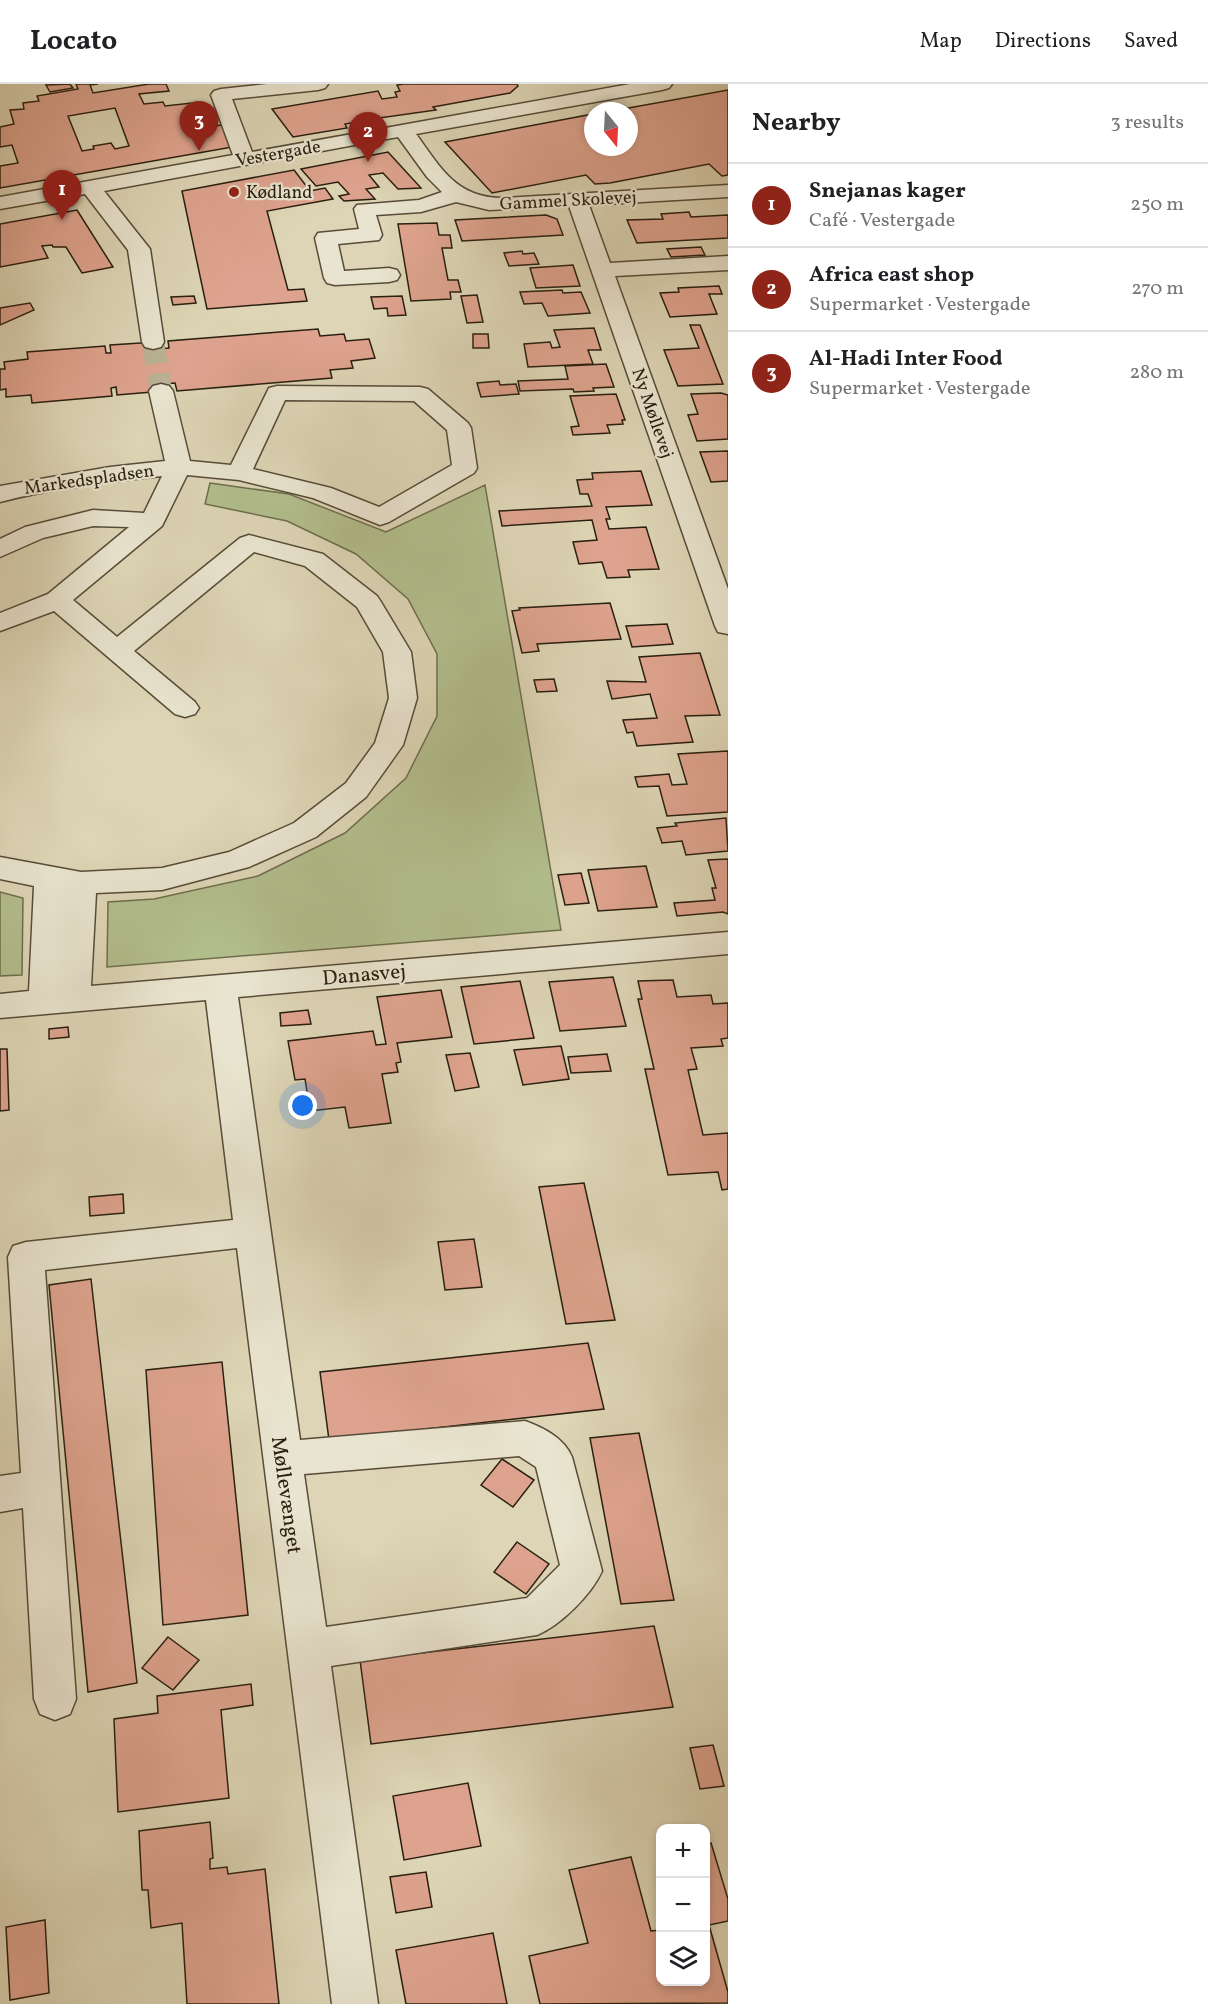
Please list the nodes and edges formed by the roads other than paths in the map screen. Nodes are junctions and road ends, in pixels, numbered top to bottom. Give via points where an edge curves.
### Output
1 (318, 84) edge
2 (547, 84) edge
3 (663, 84) edge
4 (270, 87) edge
5 (554, 104) junction
6 (403, 131) junction
7 (245, 159) junction
8 (90, 187) junction
9 (728, 191) edge
10 (458, 195) junction
11 (577, 200) junction
12 (0, 203) edge
13 (728, 263) edge
14 (602, 270) junction
15 (389, 275) dead end
16 (153, 342) tunnel mouth
17 (161, 391) tunnel mouth
18 (179, 467) junction
19 (239, 473) junction
20 (0, 494) edge
21 (153, 521) junction
22 (0, 549) edge
23 (57, 600) junction
24 (0, 623) edge
25 (728, 626) edge
26 (117, 651) junction
27 (185, 708) dead end
28 (0, 867) edge
29 (50, 879) junction
30 (81, 883) junction
31 (728, 943) edge
32 (220, 987) junction
33 (60, 1001) junction
34 (0, 1006) edge
35 (254, 1232) junction
36 (13, 1259) edge
37 (282, 1459) junction
38 (42, 1487) junction
39 (0, 1494) edge
40 (308, 1650) junction
41 (56, 1699) dead end
42 (355, 2004) edge

1 - 4 street
2 - 5 street
3 - 5 street, Vestergade
4 - 7 street via 221,95
5 - 6 street, Vestergade
6 - 7 street, Vestergade
6 - 10 street, Gammel Skolevej
7 - 8 street, Vestergade
8 - 12 street, Vestergade
8 - 16 street via 139,249
9 - 11 street, Gammel Skolevej
10 - 11 street, Gammel Skolevej via 476,202 503,204
10 - 15 street via 421,206 364,209 370,235 326,238 335,278
11 - 14 street, Ny Møllevej
13 - 14 street
14 - 25 street, Ny Møllevej
17 - 18 street, Markedspladsen
18 - 19 street, Markedspladsen
18 - 20 street, Markedspladsen via 110,474
18 - 21 street
19 - 19 street, Markedspladsen via 322,493 380,517 465,468 459,428 420,394 277,393
21 - 22 street via 93,518 34,532
21 - 23 street
23 - 24 street
23 - 26 street
26 - 27 street
26 - 30 street via 249,543 314,560 368,602 398,652 403,698 389,745 363,781 305,830 238,860 162,879
28 - 29 street
29 - 30 street
29 - 33 street
30 - 33 street
31 - 32 street, Danasvej
32 - 33 street, Danasvej
32 - 35 street, Møllevænget
33 - 34 street, Danasvej
35 - 36 street
35 - 37 street, Møllevænget
36 - 38 street
37 - 40 street, Møllevænget
37 - 40 street via 525,1438 553,1457 582,1571 537,1616
38 - 39 street
38 - 41 street
40 - 42 street, Møllevænget

